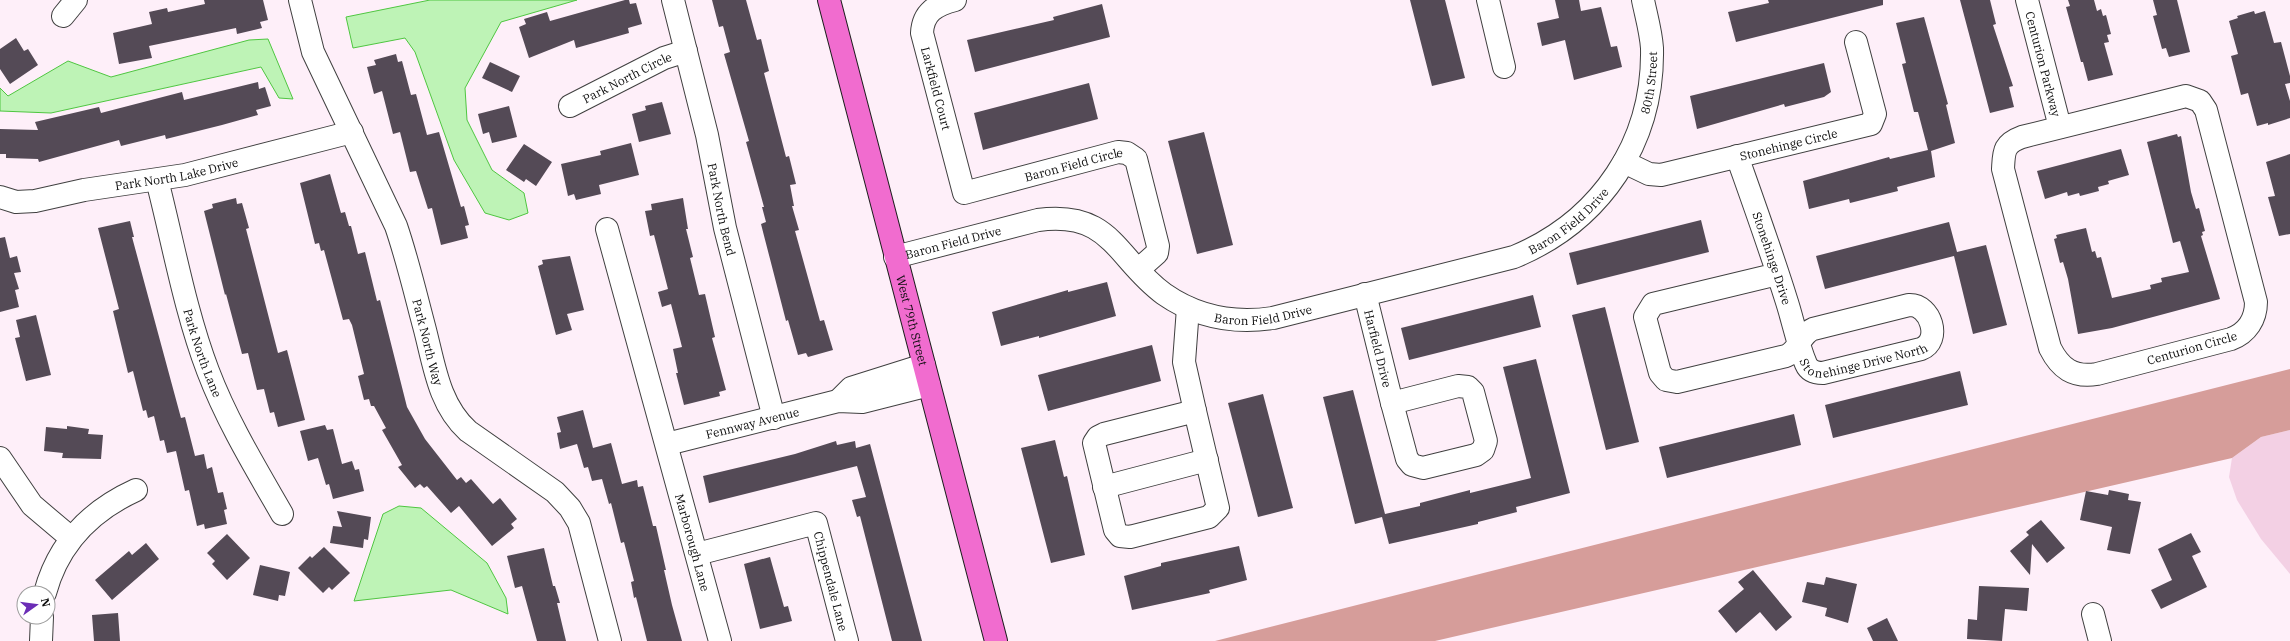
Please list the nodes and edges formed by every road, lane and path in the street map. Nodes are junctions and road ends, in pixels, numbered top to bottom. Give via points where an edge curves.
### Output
1 (300, 0) edge
2 (673, 0) edge
3 (829, 0) edge
4 (955, 0) edge
5 (1488, 0) edge
6 (1643, 0) edge
7 (2027, 0) edge
8 (1856, 42) dead end
9 (686, 51) junction
10 (1504, 67) dead end
11 (570, 106) dead end
12 (2060, 127) junction
13 (352, 132) junction
14 (1737, 156) junction
15 (1624, 162) junction
16 (157, 180) junction
17 (964, 193) joint
18 (0, 197) edge
19 (607, 229) dead end
20 (896, 257) junction
21 (1139, 269) junction
22 (1778, 274) junction
23 (1365, 294) junction
24 (1188, 308) junction
25 (1804, 337) junction
26 (927, 375) junction
27 (1392, 403) junction
28 (1195, 411) junction
29 (774, 418) junction
30 (667, 444) junction
31 (0, 458) edge
32 (1207, 460) junction
33 (1104, 487) junction
34 (136, 490) dead end
35 (282, 514) dead end
36 (71, 538) junction
37 (697, 554) junction
38 (47, 585) edge
39 (2093, 614) dead end
40 (42, 625) edge
41 (41, 641) edge
42 (610, 641) edge
43 (720, 641) edge
44 (847, 641) edge
45 (996, 641) edge
46 (2100, 641) edge

1 - 13 street, Park North Way via 313,52
2 - 9 street, Park North Bend
3 - 20 main road, West 79th Street
4 - 17 street, Larkfield Court via 938,5 928,13 922,34
5 - 10 street
6 - 15 street, 80th Street via 1652,49 1649,90 1639,131
7 - 12 street, Centurion Parkway
8 - 14 street, Stonehinge Circle via 1875,114 1871,124
9 - 11 street, Park North Circle via 664,58
9 - 29 street, Park North Bend via 707,135 725,228
12 - 12 street, Centurion Circle via 2182,96 2200,101 2206,110 2256,302 2249,328 2231,339 2097,374 2079,375 2062,367 2050,348 2002,161 2006,149 2015,140
13 - 16 street, Park North Lake Drive
13 - 42 street, Park North Way via 398,232 440,389 449,409 468,431 555,492 570,508 579,523
14 - 15 street, Stonehinge Circle via 1662,175 1649,174
14 - 22 street, Stonehinge Drive
15 - 23 street, Baron Field Drive via 1607,189 1578,219 1537,246 1499,262
16 - 18 street, Park North Lake Drive via 84,190 35,201 16,202
16 - 35 street, Park North Lane via 208,370 226,415
17 - 21 street, Baron Field Circle via 1118,152 1130,155 1136,159 1158,246 1157,253
19 - 30 street, Marborough Lane
20 - 21 street, Baron Field Drive via 1038,220 1059,218 1083,223 1106,234
20 - 26 main road, West 79th Street
21 - 24 street, Baron Field Drive via 1164,294
22 - 25 street, Stonehinge Drive
22 - 25 street via 1653,304 1645,316 1660,373 1666,380 1677,382 1786,356
23 - 24 street, Baron Field Drive via 1256,320 1216,318
23 - 27 street, Harfield Drive
24 - 28 street via 1184,362
25 - 25 street, Stonehinge Drive North via 1914,304 1927,312 1932,330 1930,342 1923,348 1823,373 1815,373 1806,365
26 - 29 street, Fennway Avenue via 862,402 838,401
26 - 45 main road, West 79th Street
27 - 27 street, Harfield Drive via 1407,459 1416,468 1476,455 1485,446 1486,441 1473,392 1468,387 1458,386
28 - 32 street
28 - 33 street via 1098,437 1094,448
29 - 30 street, Fennway Avenue
30 - 37 street, Marborough Lane
31 - 36 street via 32,505
32 - 33 street
32 - 33 street via 1218,504 1215,513 1209,517 1123,538 1114,530
34 - 36 street via 100,510
36 - 38 street via 50,575
37 - 43 street, Marborough Lane
37 - 44 street, Chippendale Lane via 816,523
39 - 46 street
40 - 41 street

